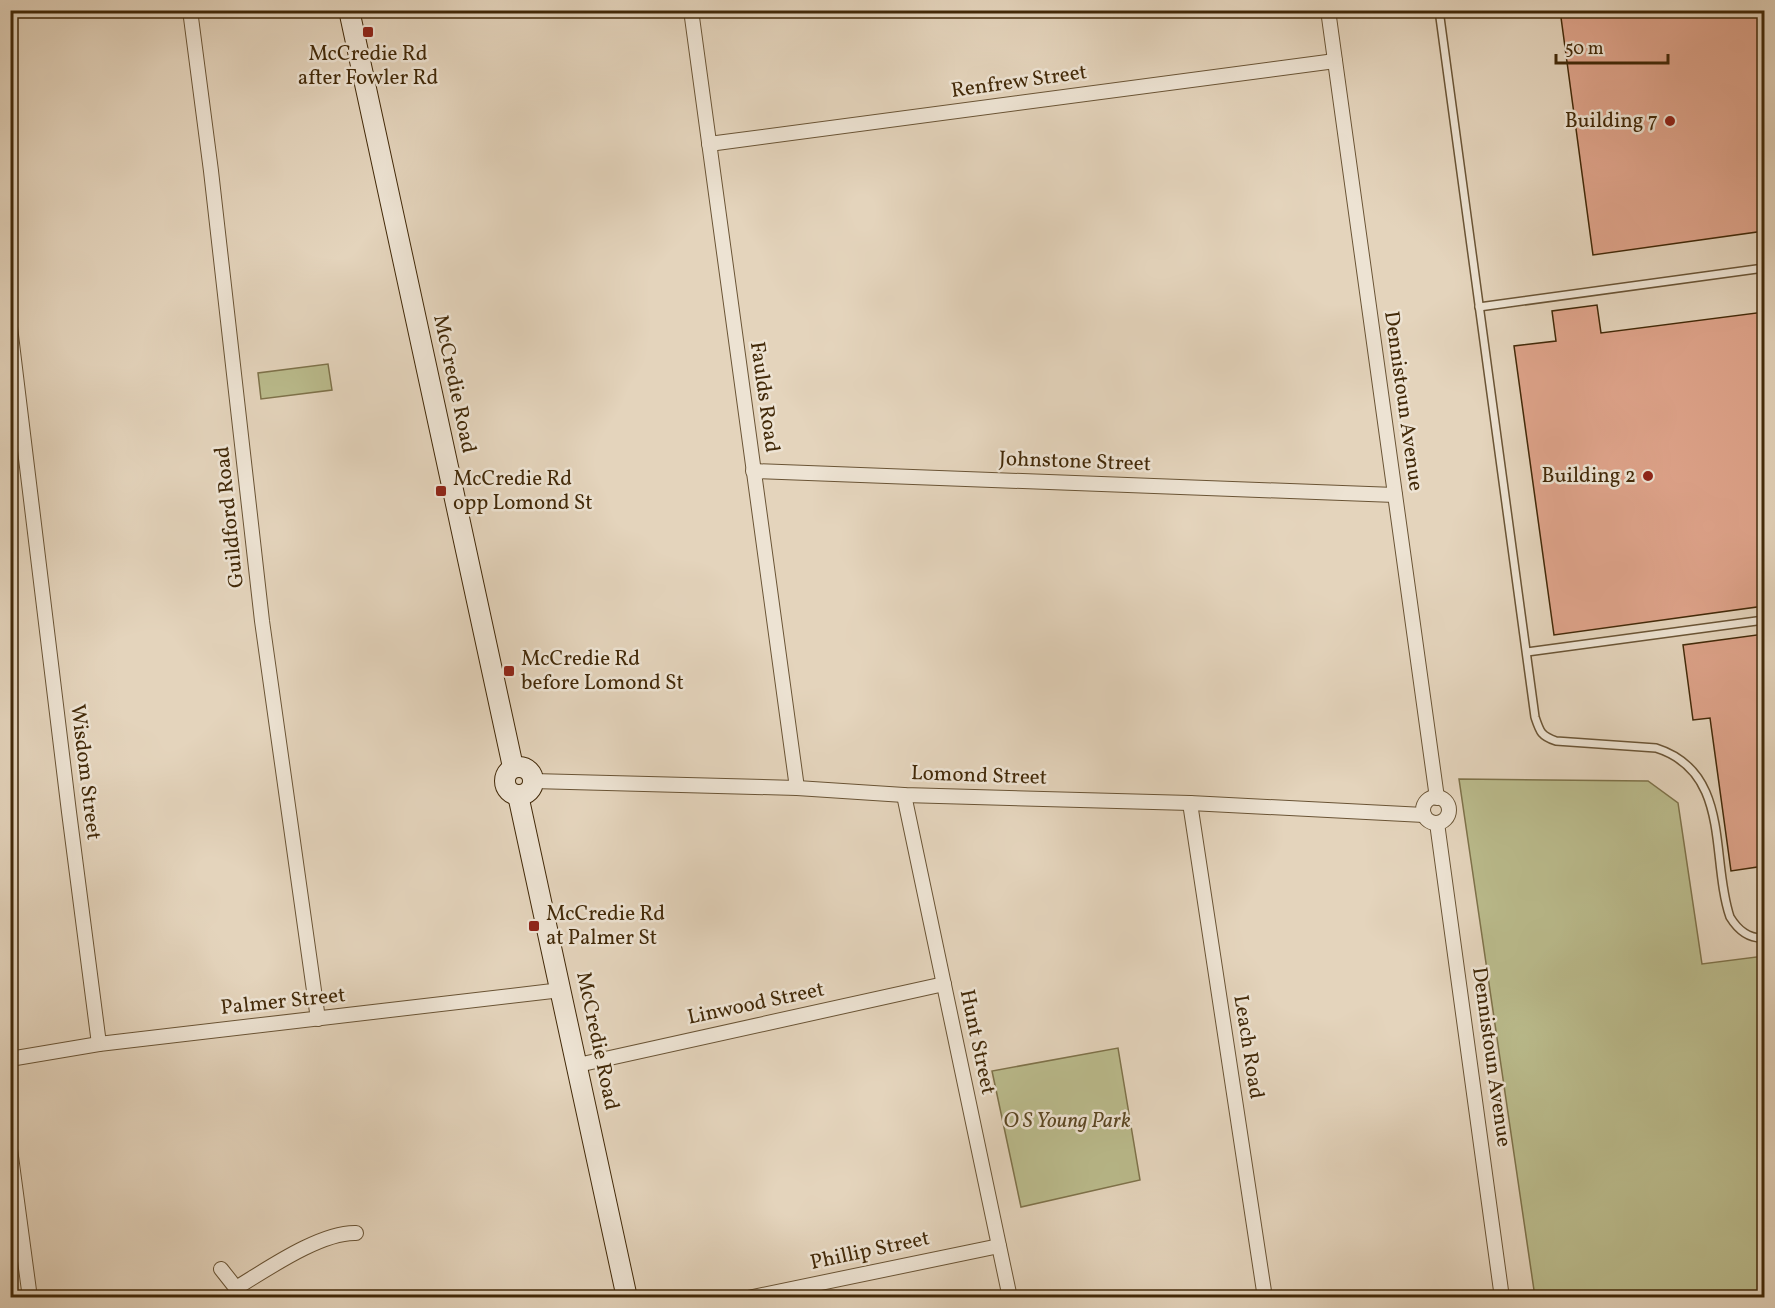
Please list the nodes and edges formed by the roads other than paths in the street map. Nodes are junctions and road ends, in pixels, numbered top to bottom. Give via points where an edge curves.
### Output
1 (190, 10) edge
2 (349, 10) edge
3 (691, 10) edge
4 (1328, 10) edge
5 (1439, 10) edge
6 (1335, 61) junction
7 (709, 144) junction
8 (1764, 268) edge
9 (1479, 307) junction
10 (10, 327) edge
11 (753, 471) junction
12 (1395, 495) junction
13 (1764, 620) edge
14 (1527, 652) junction
15 (513, 767) junction
16 (533, 781) junction
17 (797, 788) junction
18 (518, 795) junction
19 (904, 795) junction
20 (1437, 798) junction
21 (1190, 803) junction
22 (1424, 815) junction
23 (1437, 823) junction
24 (1764, 938) edge
25 (944, 984) junction
26 (561, 990) junction
27 (318, 1019) junction
28 (99, 1044) junction
29 (10, 1059) edge
30 (578, 1065) junction
31 (10, 1149) edge
32 (356, 1233) dead end
33 (999, 1246) junction
34 (221, 1269) dead end
35 (237, 1293) edge
36 (30, 1298) edge
37 (627, 1298) edge
38 (748, 1298) edge
39 (1010, 1298) edge
40 (1265, 1298) edge
41 (1502, 1298) edge

1 - 27 street, Guildford Road via 262,621
2 - 15 main road, McCredie Road
3 - 7 street, Faulds Road
4 - 6 street, Dennistoun Avenue
5 - 9 lane
6 - 7 street, Renfrew Street
6 - 12 street, Dennistoun Avenue
7 - 11 street, Faulds Road
8 - 9 lane
9 - 14 lane
10 - 28 street, Wisdom Street
11 - 12 street, Johnstone Street
11 - 17 street, Faulds Road
12 - 20 street, Dennistoun Avenue
13 - 14 lane
14 - 24 lane via 1536,717 1546,738 1656,748 1675,755 1694,771 1705,787 1713,814 1730,917 1746,935
15 - 16 main road via 527,769
15 - 18 main road via 506,773 504,783 508,791
16 - 17 street, Lomond Street
16 - 18 main road via 529,791
17 - 19 street, Lomond Street
18 - 26 main road, McCredie Road
19 - 21 street, Lomond Street
19 - 25 street, Hunt Street
20 - 22 street via 1425,803
20 - 23 street via 1448,808 1445,819
21 - 22 street, Lomond Street
21 - 40 street, Leach Road
22 - 23 street via 1429,822
23 - 41 street, Dennistoun Avenue
25 - 30 street, Linwood Street
25 - 33 street, Hunt Street
26 - 27 street, Palmer Street
26 - 30 main road, McCredie Road
27 - 28 street, Palmer Street
28 - 29 street, Palmer Street
30 - 37 main road, McCredie Road
31 - 36 street
32 - 35 street via 344,1233 291,1255
33 - 38 street, Phillip Street
33 - 39 street, Hunt Street
34 - 35 street

